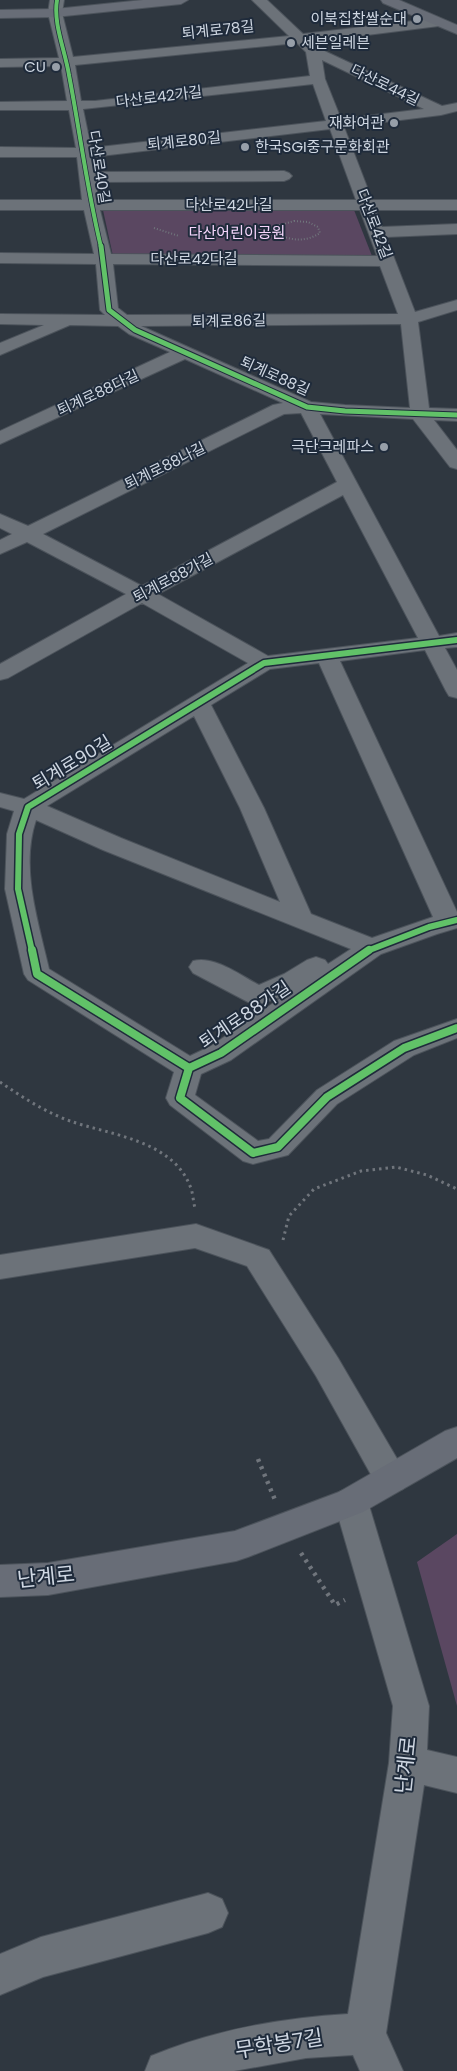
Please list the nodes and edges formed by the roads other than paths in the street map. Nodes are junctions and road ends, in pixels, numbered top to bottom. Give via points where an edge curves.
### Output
1 (181, 0) edge
2 (259, 0) edge
3 (388, 0) edge
4 (56, 6) edge
5 (0, 14) edge
6 (439, 22) junction
7 (457, 30) edge
8 (298, 38) junction
9 (313, 52) junction
10 (67, 62) junction
11 (0, 63) edge
12 (318, 78) junction
13 (0, 106) edge
14 (74, 106) junction
15 (457, 107) edge
16 (440, 111) junction
17 (457, 120) edge
18 (336, 124) junction
19 (0, 152) edge
20 (84, 153) junction
21 (284, 176) dead end
22 (87, 177) junction
23 (0, 205) edge
24 (90, 205) junction
25 (367, 205) junction
26 (457, 205) edge
27 (457, 229) edge
28 (377, 232) junction
29 (0, 258) edge
30 (104, 259) junction
31 (388, 261) junction
32 (457, 305) edge
33 (0, 319) edge
34 (73, 319) junction
35 (409, 319) junction
36 (122, 320) junction
37 (0, 350) edge
38 (186, 352) junction
39 (307, 406) junction
40 (420, 415) junction
41 (457, 415) edge
42 (3, 433) edge
43 (457, 463) edge
44 (347, 485) junction
45 (0, 520) edge
46 (27, 534) junction
47 (0, 548) edge
48 (142, 594) junction
49 (457, 640) edge
50 (431, 643) junction
51 (326, 655) junction
52 (264, 663) junction
53 (0, 673) edge
54 (457, 691) edge
55 (199, 703) junction
56 (0, 800) edge
57 (28, 807) junction
58 (301, 920) junction
59 (453, 921) edge
60 (363, 946) junction
61 (202, 968) dead end
62 (457, 1028) edge
63 (189, 1068) junction
64 (0, 1267) edge
65 (457, 1441) edge
66 (391, 1479) junction
67 (351, 1502) junction
68 (0, 1581) edge
69 (408, 1763) junction
70 (457, 1775) edge
71 (208, 1913) dead end
72 (0, 1975) edge
73 (365, 2034) junction
74 (166, 2071) edge
75 (382, 2071) edge

1 - 4 main road
2 - 8 street
3 - 6 main road
4 - 5 main road
4 - 10 street, 다산로40길
6 - 7 main road
6 - 8 street, 퇴계로78길
8 - 9 street
8 - 10 street, 퇴계로78길
9 - 12 street, 다산로42길
9 - 16 street, 다산로44길
10 - 11 street, 퇴계로78길
10 - 14 street, 다산로40길
12 - 14 street, 다산로42가길
12 - 18 street, 다산로42길
13 - 14 street, 다산로42가길
14 - 20 street, 다산로40길
15 - 16 street, 퇴계로80길
16 - 17 street, 다산로44길
16 - 18 street, 퇴계로80길
18 - 20 street, 퇴계로80길
18 - 25 street, 다산로42길
19 - 20 street, 퇴계로80길
20 - 22 street, 다산로40길
21 - 22 street, 다산로40길
22 - 24 street, 다산로40길
23 - 24 street, 다산로42나길
24 - 25 street, 다산로42나길
24 - 30 street, 다산로40길
25 - 26 street, 다산로42나길
25 - 28 street, 다산로42길
27 - 28 street
28 - 31 street, 다산로42길
29 - 30 street, 다산로42다길
30 - 31 street, 다산로42다길
30 - 36 street, 다산로40길 via 109,310
31 - 35 street, 다산로42길
32 - 35 street, 퇴계로86길
33 - 34 street, 퇴계로86길
34 - 36 street, 퇴계로86길
34 - 37 street
35 - 36 street, 퇴계로86길
35 - 40 street, 다산로42길
36 - 38 street, 퇴계로88길 via 135,330
38 - 39 street, 퇴계로88길
38 - 42 street, 퇴계로88다길
39 - 40 street, 퇴계로88길
39 - 44 street
39 - 46 street, 퇴계로88나길 via 280,409
40 - 41 street, 퇴계로88길
40 - 43 street
44 - 48 street, 퇴계로88가길
44 - 50 street
45 - 46 street
46 - 47 street, 퇴계로88나길
46 - 48 street
48 - 52 street
48 - 53 street, 퇴계로88가길
49 - 50 street, 퇴계로90길
50 - 51 street, 퇴계로90길
50 - 54 street
51 - 52 street, 퇴계로90길
51 - 59 street
52 - 55 street, 퇴계로90길
55 - 57 street, 퇴계로90길
55 - 58 street via 252,808
56 - 57 street
57 - 58 street, 퇴계로90길
57 - 63 street, 퇴계로90길 via 19,834 18,889 37,974
58 - 60 street, 퇴계로90길
59 - 60 street, 퇴계로88가길
60 - 61 street, 퇴계로88가길 via 258,996
60 - 63 street, 퇴계로88가길 via 341,968 221,1053
62 - 63 street, 퇴계로88가길 via 404,1048 327,1097 278,1147 253,1153 180,1098
64 - 66 street via 196,1236 258,1258
65 - 66 main road, 난계로
66 - 67 main road, 난계로
67 - 68 main road, 난계로 via 236,1546 48,1580
67 - 69 street, 난계로 via 411,1706
69 - 70 street
69 - 73 street, 난계로
71 - 72 street via 41,1957
73 - 74 street, 무학봉7길 via 306,2037 245,2047
73 - 75 street

